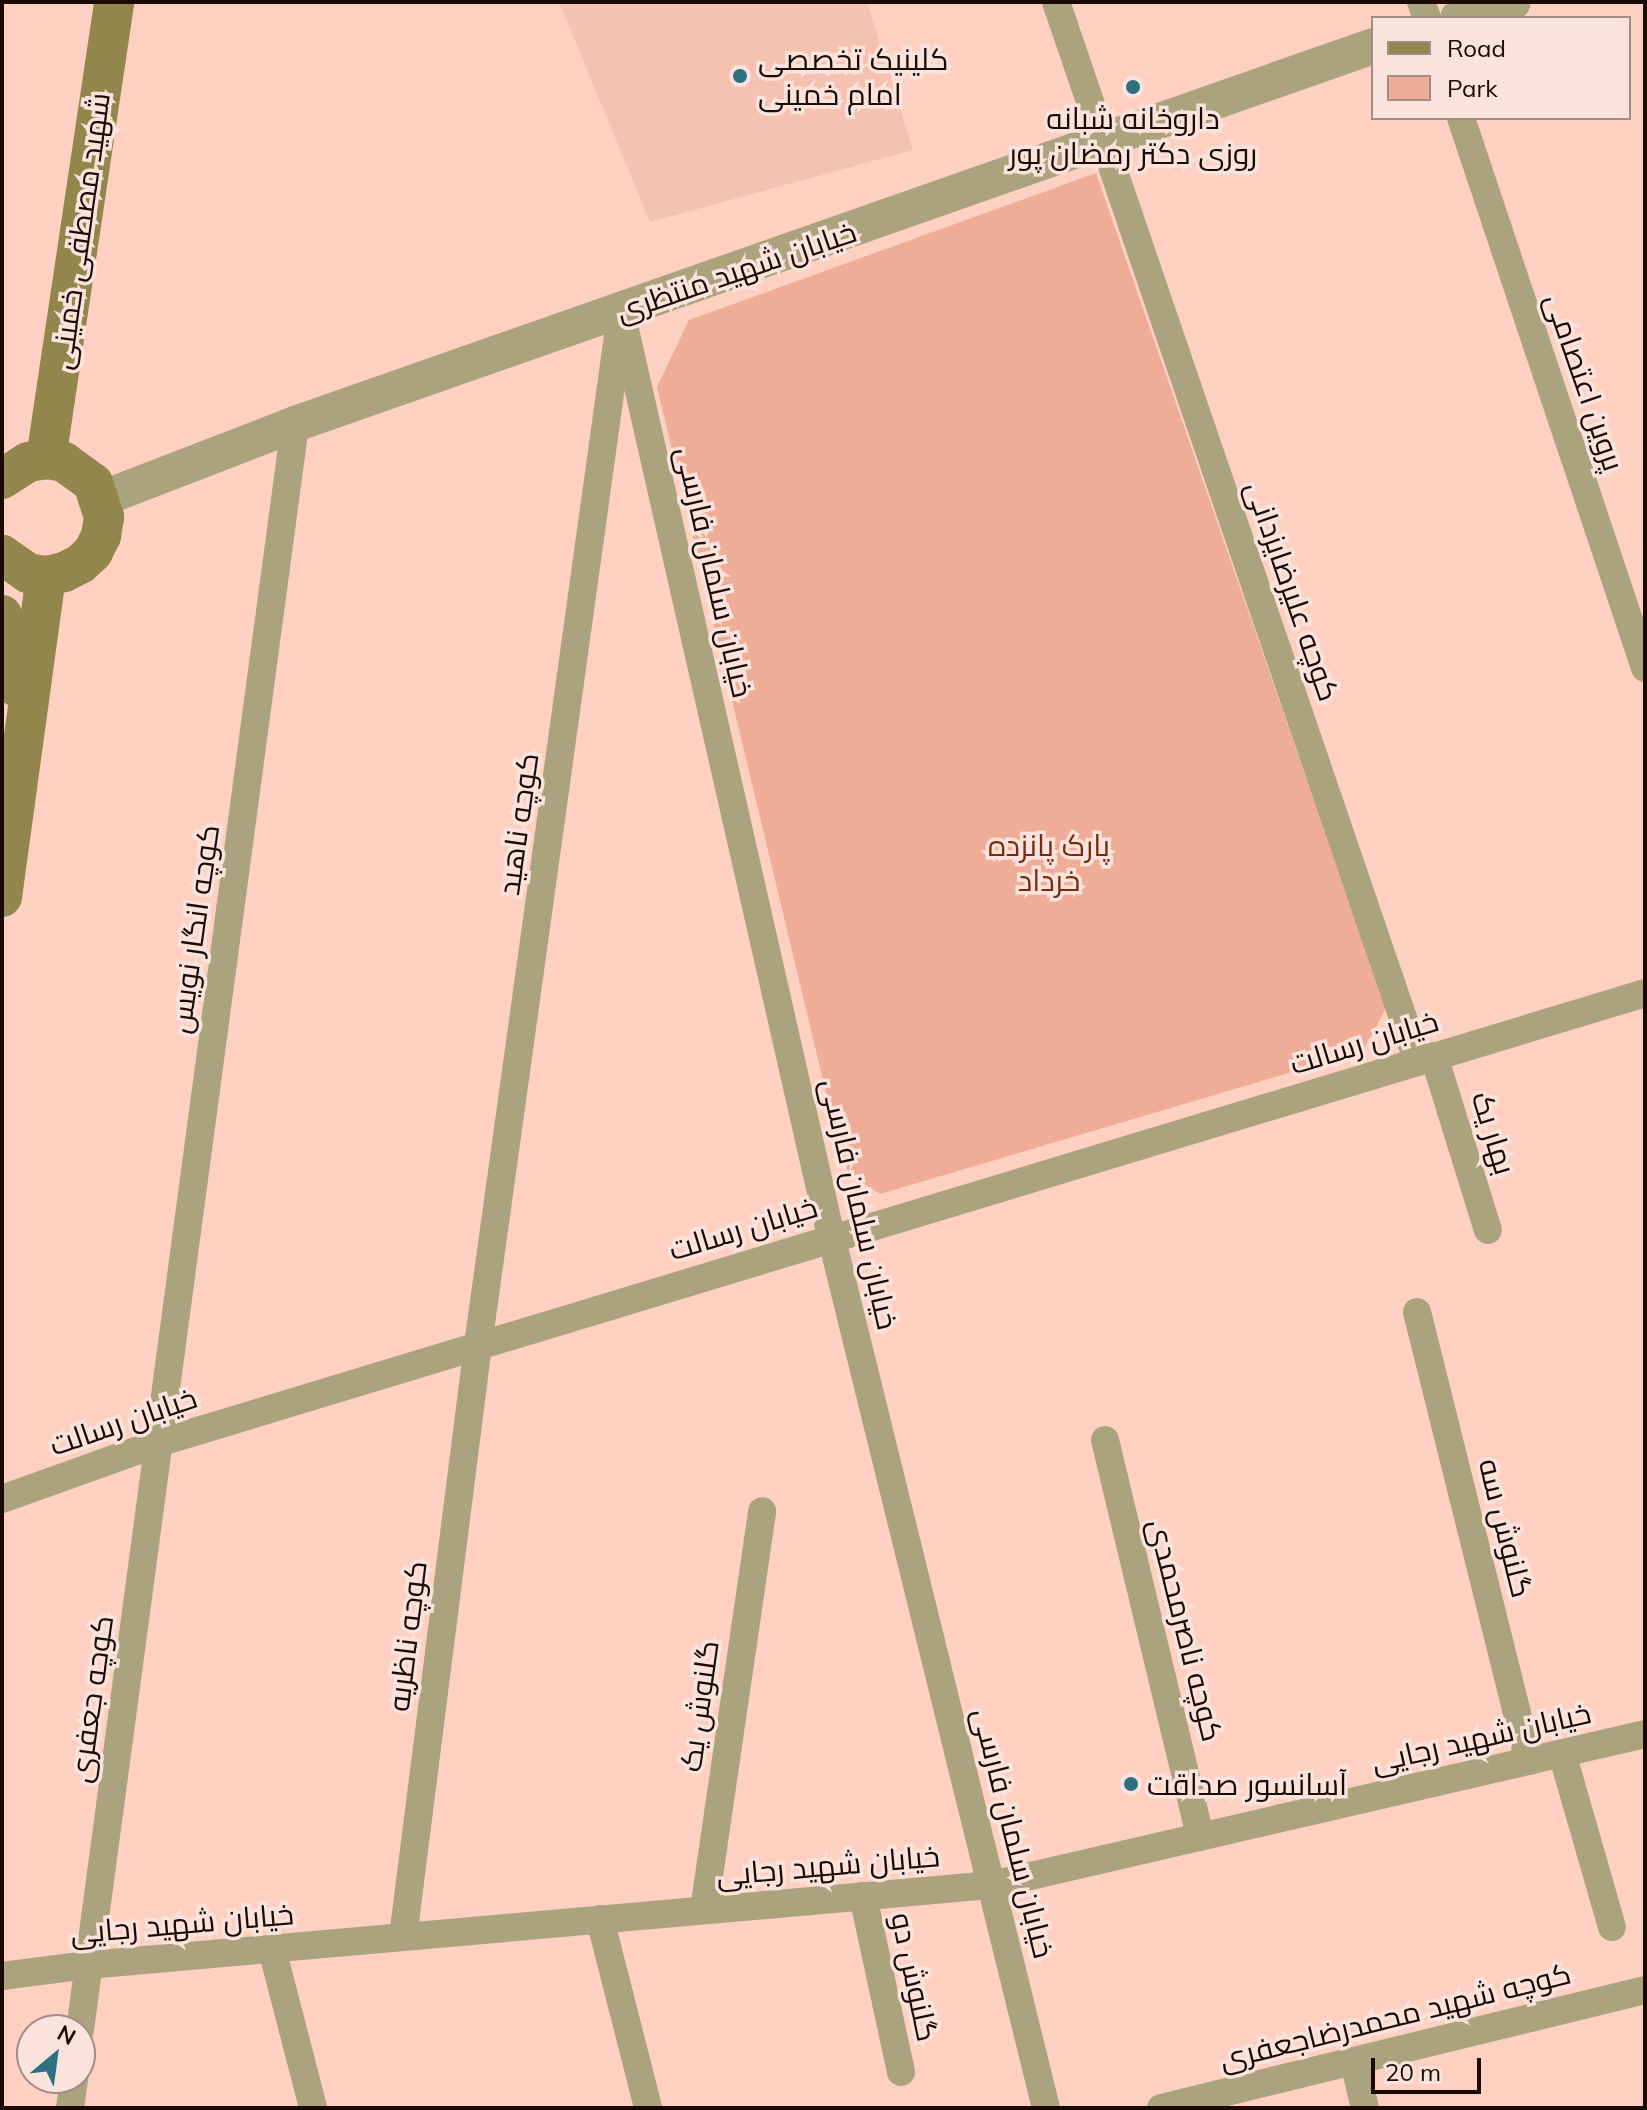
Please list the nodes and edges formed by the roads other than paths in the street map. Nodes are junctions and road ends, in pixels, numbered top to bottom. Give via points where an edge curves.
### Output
1 (114, 2) edge
2 (1056, 2) edge
3 (1513, 2) edge
4 (1465, 16) edge
5 (1371, 47) edge
6 (1462, 120) edge
7 (1105, 141) junction
8 (621, 312) junction
9 (295, 424) junction
10 (46, 459) junction
11 (2, 479) edge
12 (101, 499) junction
13 (2, 555) edge
14 (46, 576) junction
15 (2, 615) edge
16 (1645, 668) edge
17 (22, 751) junction
18 (2, 897) edge
19 (1645, 993) edge
20 (1426, 1059) junction
21 (1488, 1230) dead end
22 (831, 1236) junction
23 (1417, 1312) dead end
24 (478, 1345) junction
25 (1105, 1440) dead end
26 (161, 1442) junction
27 (2, 1499) edge
28 (762, 1511) dead end
29 (1645, 1734) edge
30 (1562, 1753) junction
31 (1529, 1761) junction
32 (1200, 1837) junction
33 (992, 1885) junction
34 (863, 1896) junction
35 (704, 1910) junction
36 (600, 1919) junction
37 (1612, 1927) dead end
38 (403, 1937) junction
39 (272, 1949) junction
40 (88, 1965) junction
41 (2, 1976) edge
42 (1645, 1990) edge
43 (82, 2014) edge
44 (1354, 2062) junction
45 (901, 2072) dead end
46 (1207, 2103) edge
47 (313, 2108) edge
48 (648, 2108) edge
49 (1046, 2108) edge
50 (1161, 2108) edge
51 (1365, 2108) edge

1 - 10 main road, شهید مصطفی خمینی
2 - 7 street, کوچه علیرضایزدانی
3 - 4 street
5 - 7 street, خیابان شهید منتظری
6 - 16 street, پروین اعتصامی
7 - 8 street, خیابان شهید منتظری
7 - 20 street, کوچه علیرضایزدانی
8 - 9 street, خیابان شهید منتظری
8 - 22 street, خیابان سلمان فارسی
8 - 24 street, کوچه ناهید
9 - 12 street, خیابان شهید منتظری
9 - 26 street, کوچه انگار نویس
10 - 11 main road via 28,462
10 - 12 main road via 80,471
12 - 14 main road via 104,517 93,552 80,564
13 - 14 main road via 28,573
14 - 17 main road
15 - 17 main road via 10,637
17 - 18 main road
19 - 20 street, خیابان رسالت
20 - 21 street, بهار یک
20 - 22 street, خیابان رسالت
22 - 24 street, خیابان رسالت
22 - 33 street, خیابان سلمان فارسی
23 - 31 street, گلنوش سه
24 - 26 street, خیابان رسالت
24 - 38 street, کوچه ناظریه
25 - 32 street, کوچه ناصرمحمدی
26 - 27 street, خیابان رسالت
26 - 40 street, کوچه جعفری
28 - 35 street, گلنوش یک
29 - 30 street, خیابان شهید رجایی
30 - 31 street, خیابان شهید رجایی
30 - 37 street
31 - 32 street, خیابان شهید رجایی
32 - 33 street, خیابان شهید رجایی
33 - 34 street, خیابان شهید رجایی
33 - 49 street, خیابان سلمان فارسی
34 - 35 street, خیابان شهید رجایی
34 - 45 street, گلنوش دو
35 - 36 street, خیابان شهید رجایی
36 - 38 street, خیابان شهید رجایی
36 - 48 street
38 - 39 street, خیابان شهید رجایی
39 - 40 street, خیابان شهید رجایی
39 - 47 street
40 - 41 street, خیابان شهید رجایی
40 - 43 street, کوچه جعفری
42 - 44 street, کوچه شهید محمدرضاجعفری
44 - 46 street, کوچه شهید محمدرضاجعفری
44 - 51 street
46 - 50 street, کوچه شهید محمدرضاجعفری

